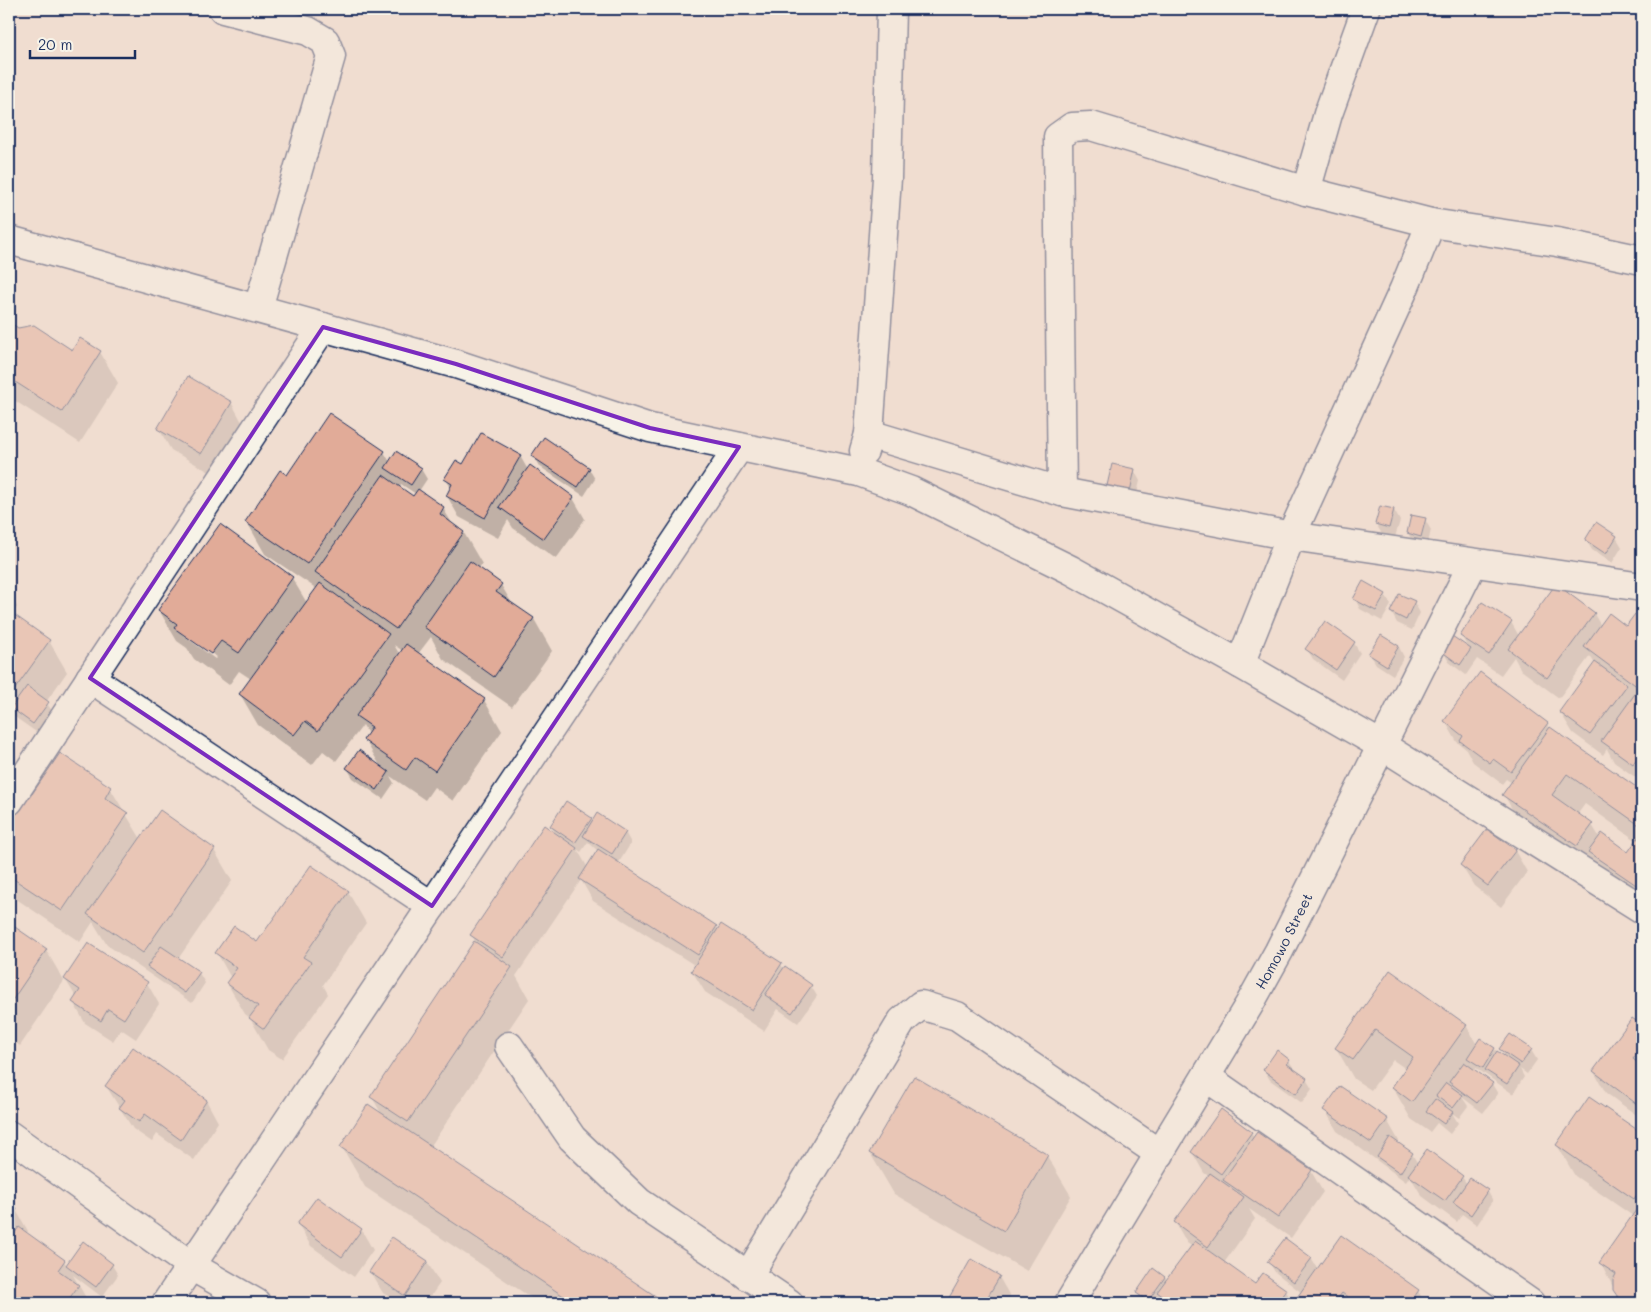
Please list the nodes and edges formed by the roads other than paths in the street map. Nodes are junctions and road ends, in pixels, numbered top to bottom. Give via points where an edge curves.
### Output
1 (223, 9) edge
2 (891, 9) edge
3 (1366, 9) edge
4 (1306, 191) junction
5 (1431, 223) junction
6 (9, 240) edge
7 (1642, 260) edge
8 (258, 308) junction
9 (323, 327) junction
10 (869, 434) junction
11 (739, 447) junction
12 (859, 472) junction
13 (1062, 492) junction
14 (1291, 536) junction
15 (1473, 563) junction
16 (1642, 587) edge
17 (1240, 664) junction
18 (90, 678) junction
19 (1381, 745) junction
20 (9, 800) edge
21 (432, 906) junction
22 (1642, 909) edge
23 (509, 1046) dead end
24 (1206, 1077) junction
25 (9, 1135) edge
26 (1160, 1154) junction
27 (193, 1267) junction
28 (748, 1276) junction
29 (166, 1303) edge
30 (256, 1303) edge
31 (790, 1303) edge
32 (1069, 1303) edge
33 (1530, 1303) edge

1 - 8 street via 308,31 325,41 331,56
2 - 10 street via 887,178
3 - 4 street via 1328,114
4 - 5 street
4 - 13 street via 1091,126 1072,127 1058,137
5 - 7 street via 1557,242
5 - 14 street
6 - 8 street
8 - 9 street
9 - 11 street via 456,364 650,428
9 - 18 street
10 - 12 street
10 - 13 street
11 - 12 street
11 - 21 street
12 - 17 street via 975,520
13 - 14 street
14 - 15 street
14 - 17 street
15 - 16 street
15 - 19 street, Homowo Street
17 - 19 street
18 - 20 street
18 - 21 street
19 - 22 street
19 - 24 street, Homowo Street via 1301,910
21 - 27 street
23 - 28 street via 572,1138 639,1202
24 - 26 street, Homowo Street
24 - 33 street
25 - 27 street
26 - 28 street via 957,1016 921,1005 902,1021
26 - 32 street, Homowo Street
27 - 29 street
27 - 30 street
28 - 31 street

